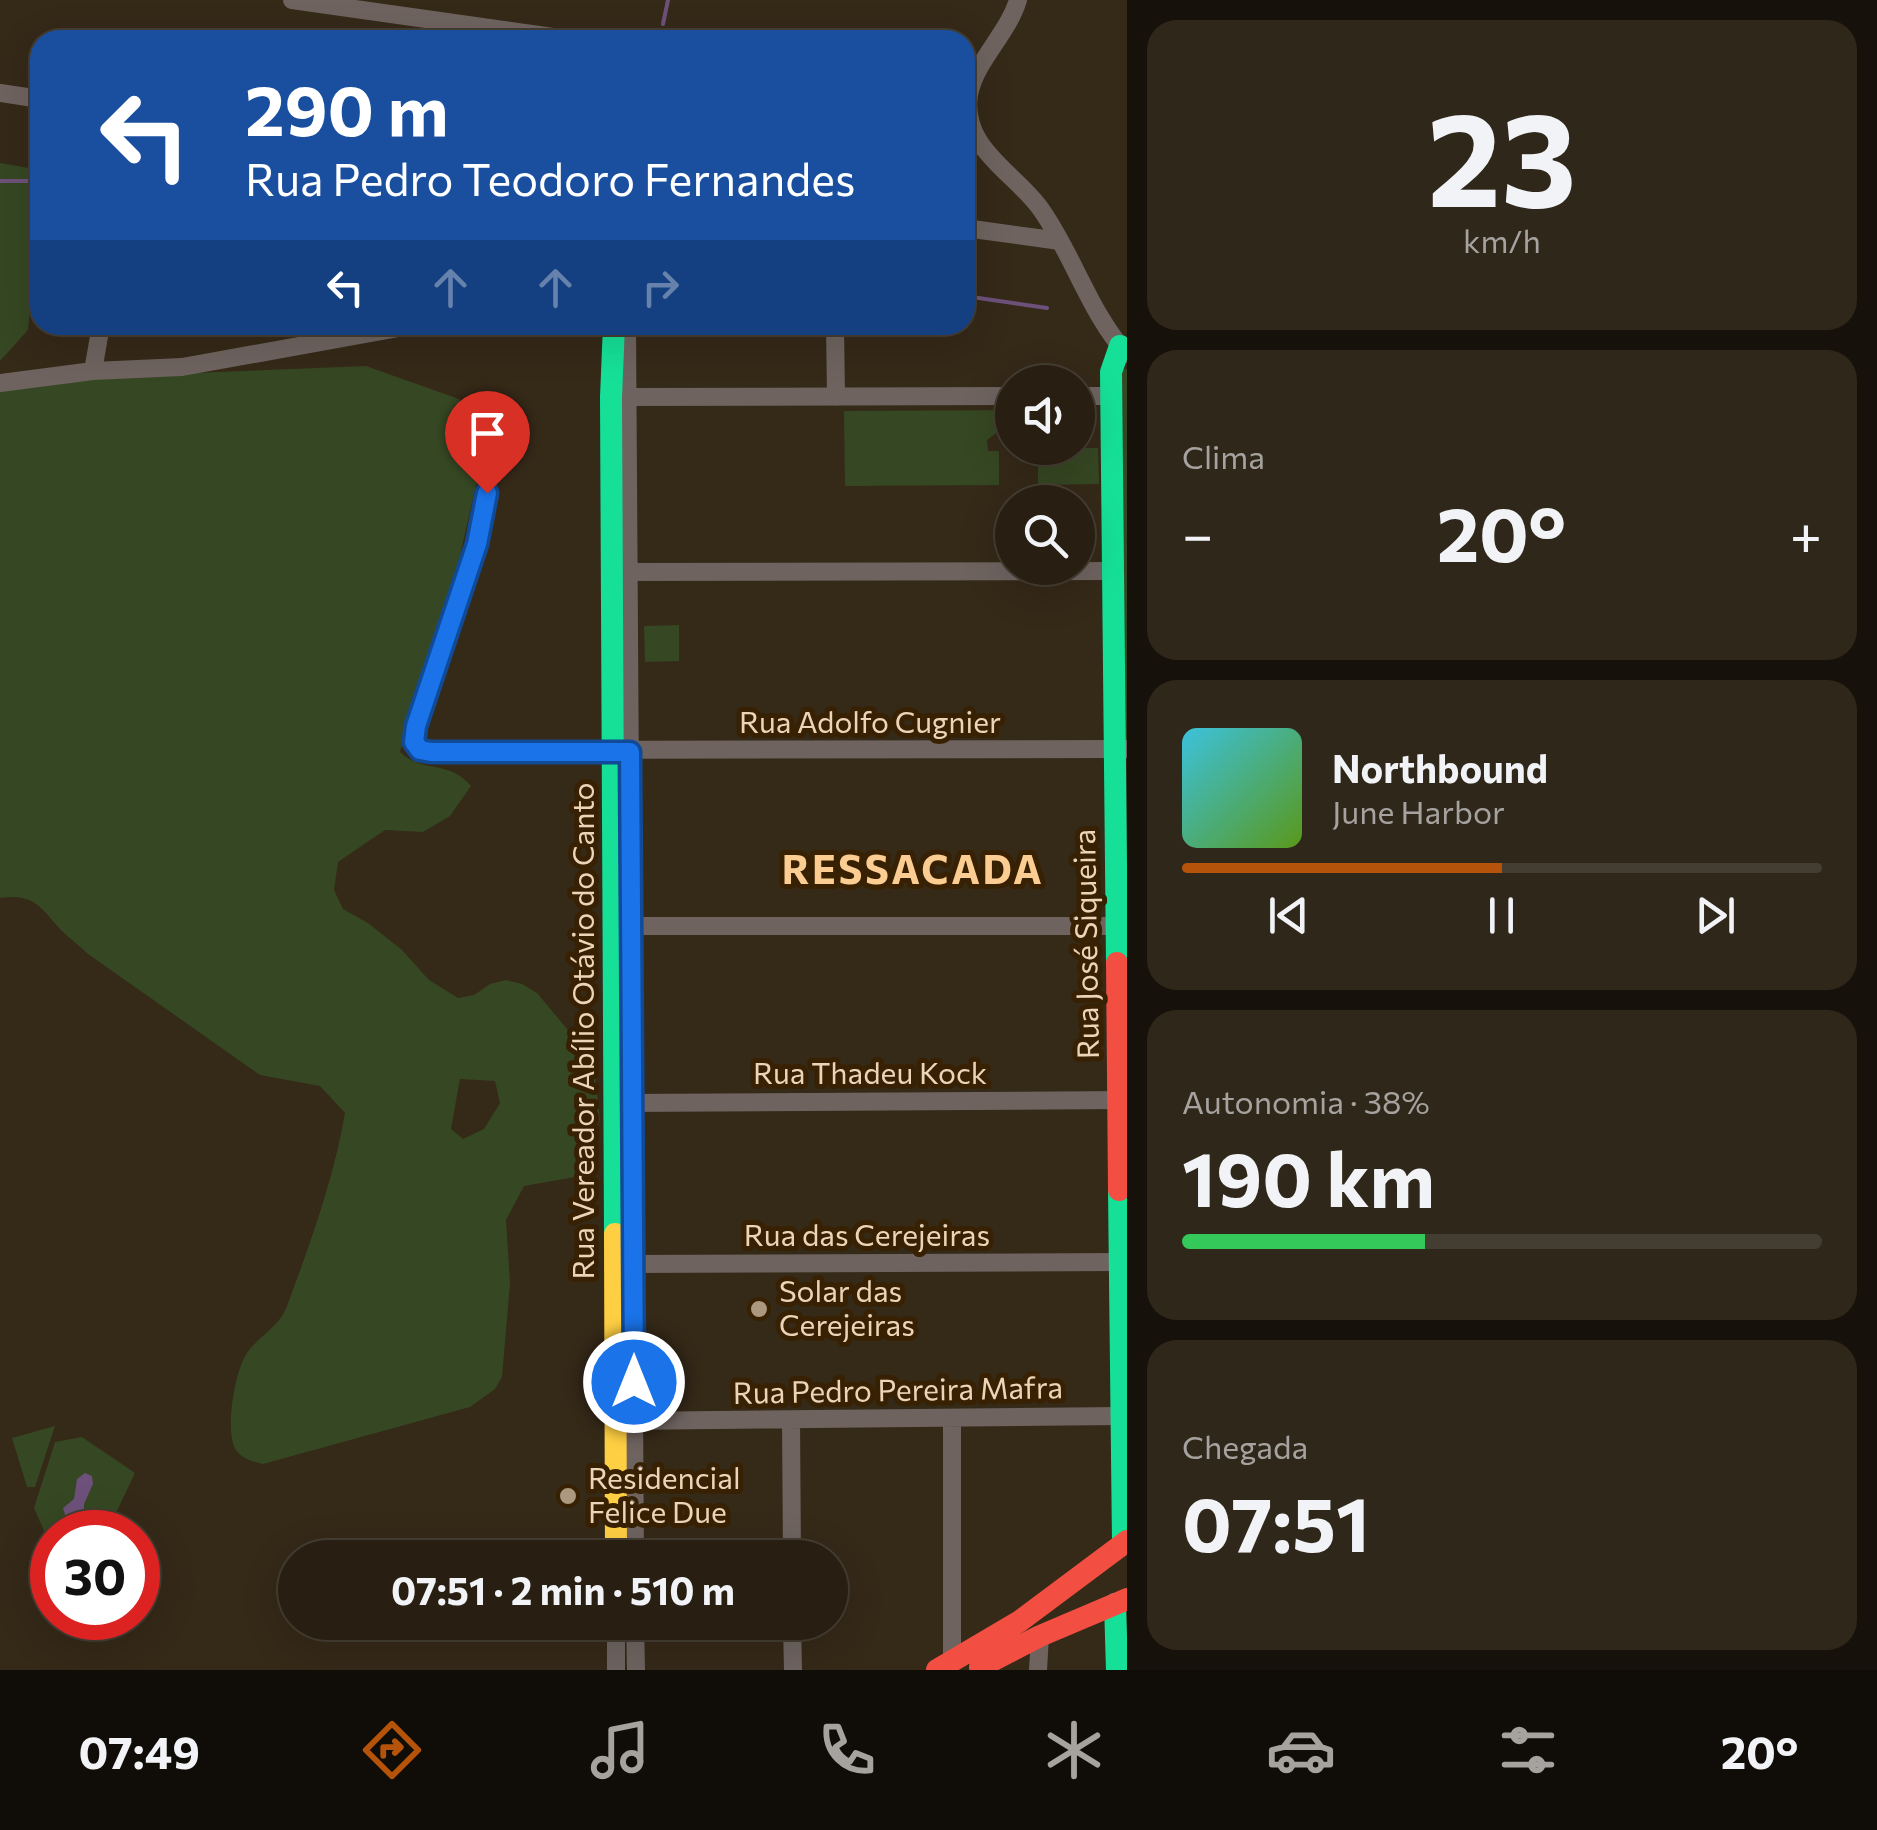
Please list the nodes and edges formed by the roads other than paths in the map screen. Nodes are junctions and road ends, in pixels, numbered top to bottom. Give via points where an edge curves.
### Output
1 (292, 0) edge
2 (1018, 0) edge
3 (504, 30) edge
4 (975, 77) edge
5 (0, 93) edge
6 (30, 98) edge
7 (975, 132) edge
8 (975, 229) edge
9 (1060, 241) junction
10 (99, 335) edge
11 (360, 335) edge
12 (615, 335) edge
13 (626, 335) edge
14 (834, 335) edge
15 (1121, 340) edge
16 (93, 371) junction
17 (0, 383) edge
18 (995, 396) edge
19 (1095, 396) edge
20 (1111, 396) junction
21 (619, 397) junction
22 (836, 397) junction
23 (487, 493) dead end
24 (1113, 571) junction
25 (620, 572) junction
26 (1121, 749) edge
27 (621, 752) junction
28 (622, 926) junction
29 (1122, 926) edge
30 (1123, 1100) edge
31 (623, 1103) junction
32 (1120, 1262) junction
33 (624, 1264) junction
34 (1121, 1416) junction
35 (952, 1418) junction
36 (792, 1420) junction
37 (624, 1421) junction
38 (617, 1540) edge
39 (634, 1540) edge
40 (792, 1540) edge
41 (1125, 1542) edge
42 (1121, 1601) edge
43 (1040, 1636) junction
44 (616, 1640) edge
45 (635, 1640) edge
46 (792, 1640) edge
47 (954, 1667) edge
48 (616, 1670) edge
49 (636, 1670) edge
50 (793, 1670) edge
51 (1038, 1670) edge
52 (1117, 1670) edge

1 - 3 street
2 - 4 street, Rua José Siqueira
5 - 6 street
7 - 9 street, Rua José Siqueira
8 - 9 street
9 - 15 street, Rua José Siqueira
10 - 16 street
11 - 16 street via 182,367
12 - 21 street, Rua Vereador Abílio Otávio do Canto
13 - 21 street, Rua Vereador Abílio Otávio do Canto
14 - 22 street
15 - 20 street, Rua José Siqueira
16 - 17 street
18 - 22 street
19 - 20 street
20 - 24 street, Rua José Siqueira
21 - 22 street
21 - 25 street, Rua Vereador Abílio Otávio do Canto
23 - 27 street, Rua Adolfo Cugnier via 414,742 431,752
24 - 25 street
24 - 26 street, Rua José Siqueira
25 - 27 street, Rua Vereador Abílio Otávio do Canto
26 - 27 street, Rua Adolfo Cugnier
26 - 29 street, Rua José Siqueira
27 - 28 street, Rua Vereador Abílio Otávio do Canto
28 - 29 street
28 - 31 street, Rua Vereador Abílio Otávio do Canto
29 - 30 street, Rua José Siqueira
30 - 31 street, Rua Thadeu Kock
30 - 32 street, Rua José Siqueira
31 - 33 street, Rua Vereador Abílio Otávio do Canto
32 - 33 street, Rua das Cerejeiras
32 - 34 street, Rua José Siqueira
33 - 37 street, Rua Vereador Abílio Otávio do Canto
34 - 35 street, Rua Pedro Pereira Mafra
34 - 41 street, Rua José Siqueira
35 - 36 street, Rua Pedro Pereira Mafra
35 - 47 street
36 - 37 street, Rua Pedro Pereira Mafra
36 - 40 street
37 - 38 street, Rua Vereador Abílio Otávio do Canto
37 - 39 street, Rua Vereador Abílio Otávio do Canto
41 - 47 street
42 - 43 street
42 - 52 street
43 - 47 street
43 - 51 street
44 - 48 street
45 - 49 street
46 - 50 street

